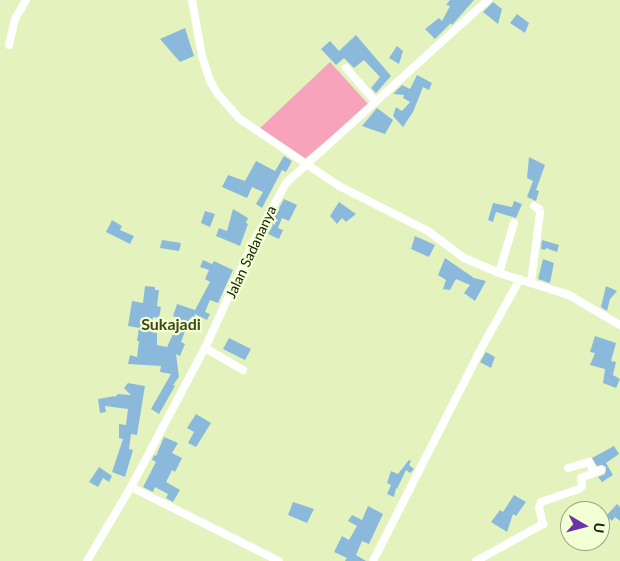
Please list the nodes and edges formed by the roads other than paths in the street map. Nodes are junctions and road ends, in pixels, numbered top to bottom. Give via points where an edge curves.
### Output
1 (26, 0) edge
2 (192, 0) edge
3 (488, 0) edge
4 (9, 45) dead end
5 (346, 68) dead end
6 (376, 102) junction
7 (305, 164) junction
8 (534, 206) dead end
9 (514, 223) dead end
10 (499, 273) junction
11 (520, 279) junction
12 (531, 282) junction
13 (620, 324) edge
14 (205, 348) junction
15 (243, 370) dead end
16 (568, 468) dead end
17 (131, 488) junction
18 (87, 561) edge
19 (279, 561) edge
20 (373, 561) edge
21 (476, 561) edge

1 - 4 street via 15,19
2 - 7 street via 202,56 217,92 240,119
3 - 6 street, Jalan Sadananya
5 - 6 street
6 - 7 street, Jalan Sadananya
7 - 10 street via 370,203 428,231 464,258
7 - 14 street, Jalan Sadananya via 293,174 278,196
8 - 12 street via 540,213
9 - 10 street
10 - 11 street
11 - 12 street
11 - 20 street via 482,346
12 - 13 street via 569,295
14 - 15 street
14 - 17 street, Jalan Sadananya
16 - 21 street via 589,462 598,471 581,478 579,489 541,502 539,508 543,524
17 - 18 street, Jalan Sadananya
17 - 19 street

